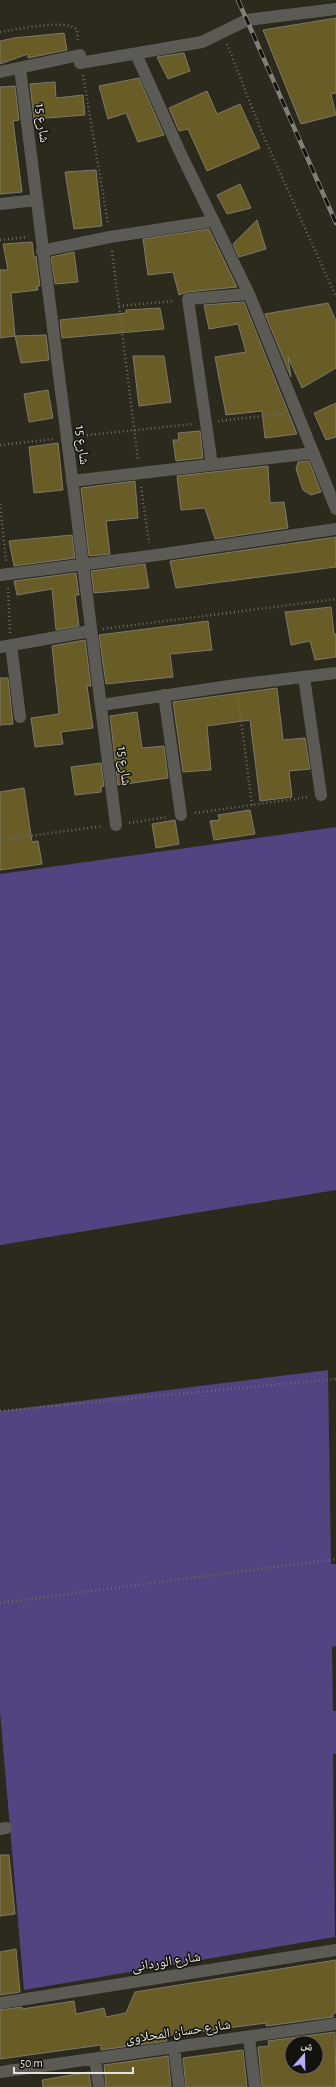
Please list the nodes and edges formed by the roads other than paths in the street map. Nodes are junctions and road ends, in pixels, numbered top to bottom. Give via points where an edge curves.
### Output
1 (336, 9) edge
2 (136, 54) junction
3 (20, 68) junction
4 (0, 72) edge
5 (36, 200) junction
6 (0, 204) edge
7 (214, 221) junction
8 (42, 251) junction
9 (249, 294) junction
10 (313, 453) junction
11 (212, 464) junction
12 (72, 481) junction
13 (336, 509) edge
14 (336, 528) edge
15 (83, 564) junction
16 (0, 575) edge
17 (91, 631) junction
18 (6, 646) edge
19 (336, 673) edge
20 (304, 677) junction
21 (164, 695) junction
22 (101, 705) junction
23 (20, 717) dead end
24 (321, 795) dead end
25 (181, 815) dead end
26 (116, 825) dead end
27 (336, 1950) edge
28 (0, 2003) edge
29 (336, 2024) edge
30 (249, 2037) junction
31 (174, 2047) junction
32 (95, 2058) junction
33 (0, 2072) edge
34 (99, 2087) edge
35 (179, 2087) edge
36 (255, 2087) edge

1 - 2 street via 247,20 202,42
2 - 3 street
2 - 7 street
3 - 4 street
3 - 5 street, شارع 15
5 - 6 street
5 - 8 street, شارع 15
7 - 8 street via 110,237
7 - 9 street
8 - 12 street, شارع 15
9 - 10 street
9 - 11 street via 188,299
10 - 11 street
10 - 13 street
11 - 12 street
12 - 15 street, شارع 15
14 - 15 street
15 - 16 street
15 - 17 street, شارع 15
17 - 18 street
17 - 22 street, شارع 15
18 - 23 street
19 - 20 street
20 - 21 street
20 - 24 street
21 - 22 street
21 - 25 street
22 - 26 street, شارع 15
27 - 28 street, شارع الوردانى
29 - 30 street, شارع حسان المحلاوى
30 - 31 street, شارع حسان المحلاوى
30 - 36 street
31 - 32 street, شارع حسان المحلاوى
31 - 35 street
32 - 33 street, شارع حسان المحلاوى
32 - 34 street

